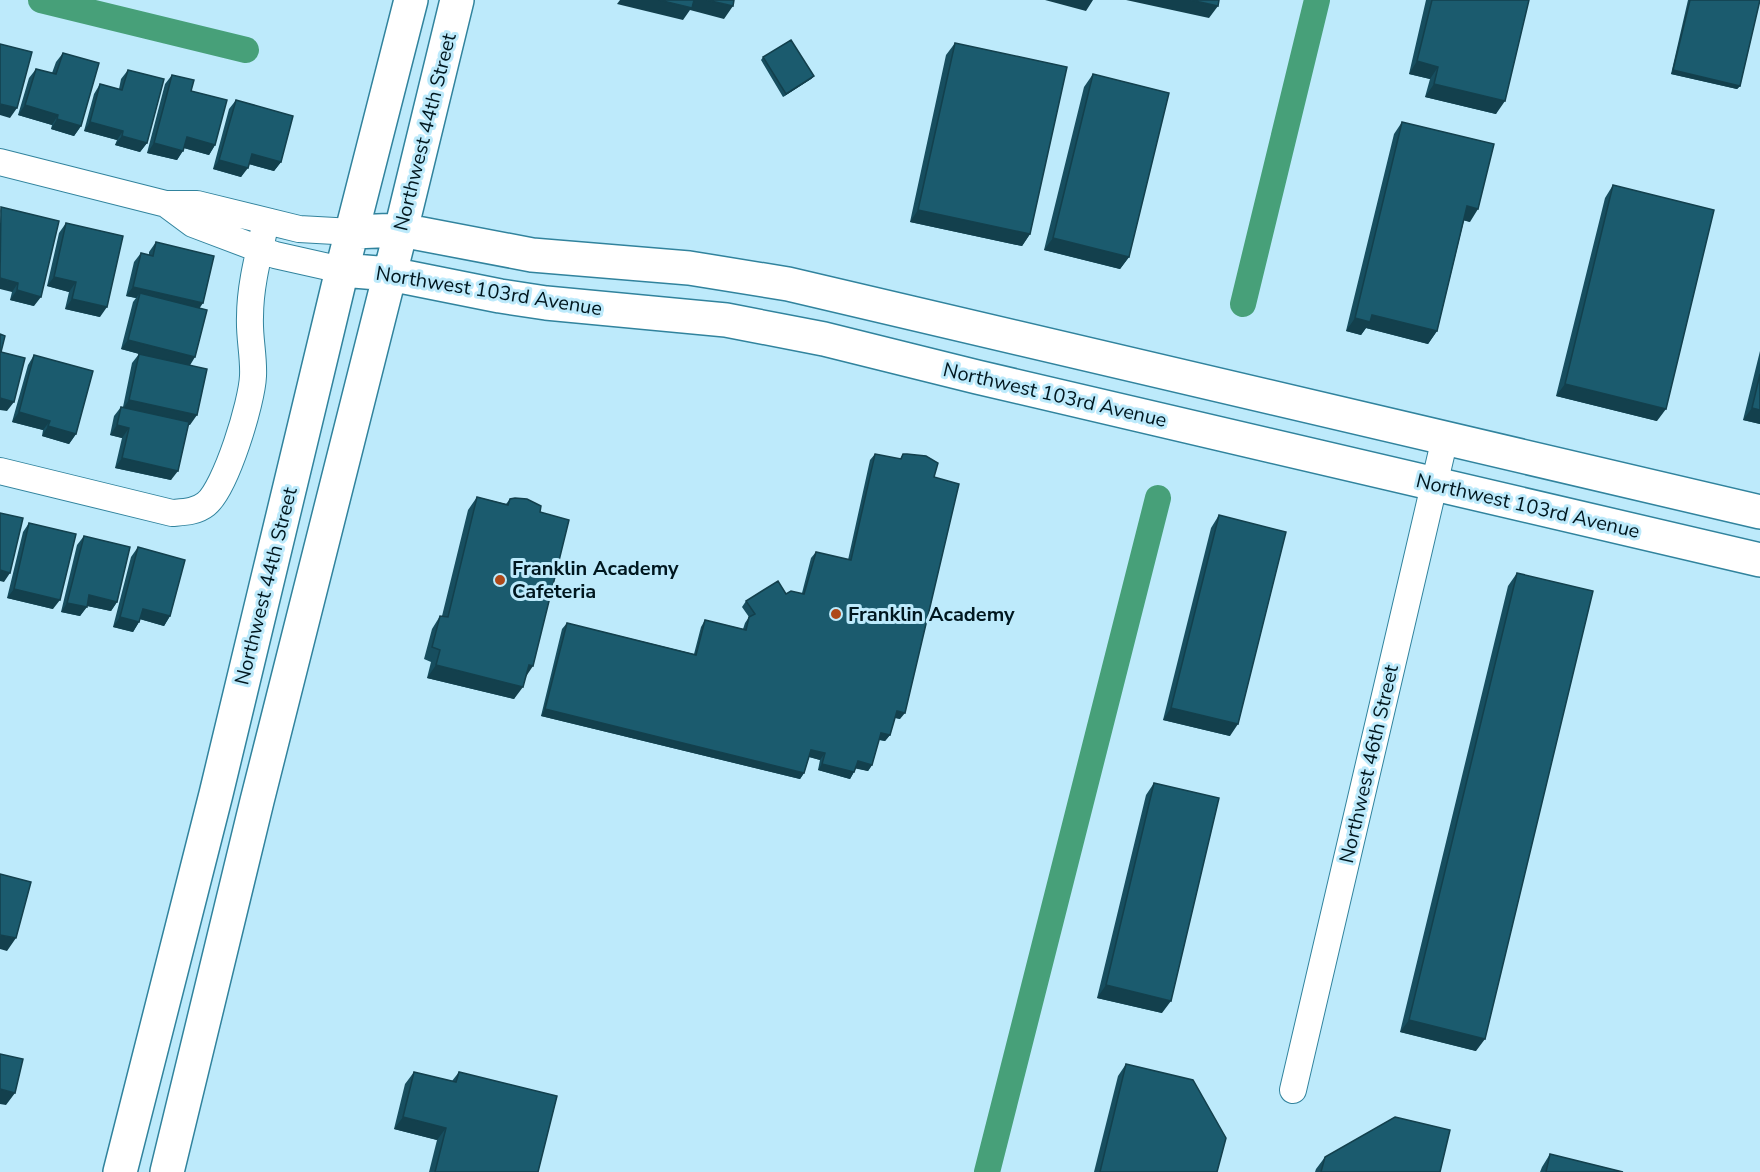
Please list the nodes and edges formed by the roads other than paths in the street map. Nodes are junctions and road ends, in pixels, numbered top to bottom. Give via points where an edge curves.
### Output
1 (411, 0) edge
2 (457, 0) edge
3 (0, 162) edge
4 (166, 204) junction
5 (266, 222) junction
6 (401, 230) junction
7 (352, 232) junction
8 (260, 249) junction
9 (342, 270) junction
10 (390, 274) junction
11 (1445, 438) junction
12 (0, 471) edge
13 (1434, 484) junction
14 (1760, 512) edge
15 (1760, 560) edge
16 (1293, 1090) dead end
17 (120, 1172) edge
18 (167, 1172) edge

1 - 7 street, Northwest 44th Street
2 - 6 street, Northwest 44th Street
3 - 4 street
4 - 5 street via 197,204
4 - 8 street via 193,224
5 - 7 street via 298,230
5 - 8 street
6 - 7 street
6 - 10 street, Northwest 44th Street
6 - 11 street via 532,255 689,268 788,284
7 - 9 street, Northwest 44th Street
8 - 9 street
8 - 12 street via 250,316 253,379 248,404 228,470 218,492 206,505 192,512 172,513
9 - 10 street, Northwest 103rd Avenue
9 - 17 street, Northwest 44th Street
10 - 13 street, Northwest 103rd Avenue via 546,303 726,320 824,339
10 - 18 street, Northwest 44th Street
11 - 13 street, Northwest 46th Street
11 - 14 street
13 - 15 street, Northwest 103rd Avenue
13 - 16 street, Northwest 46th Street

